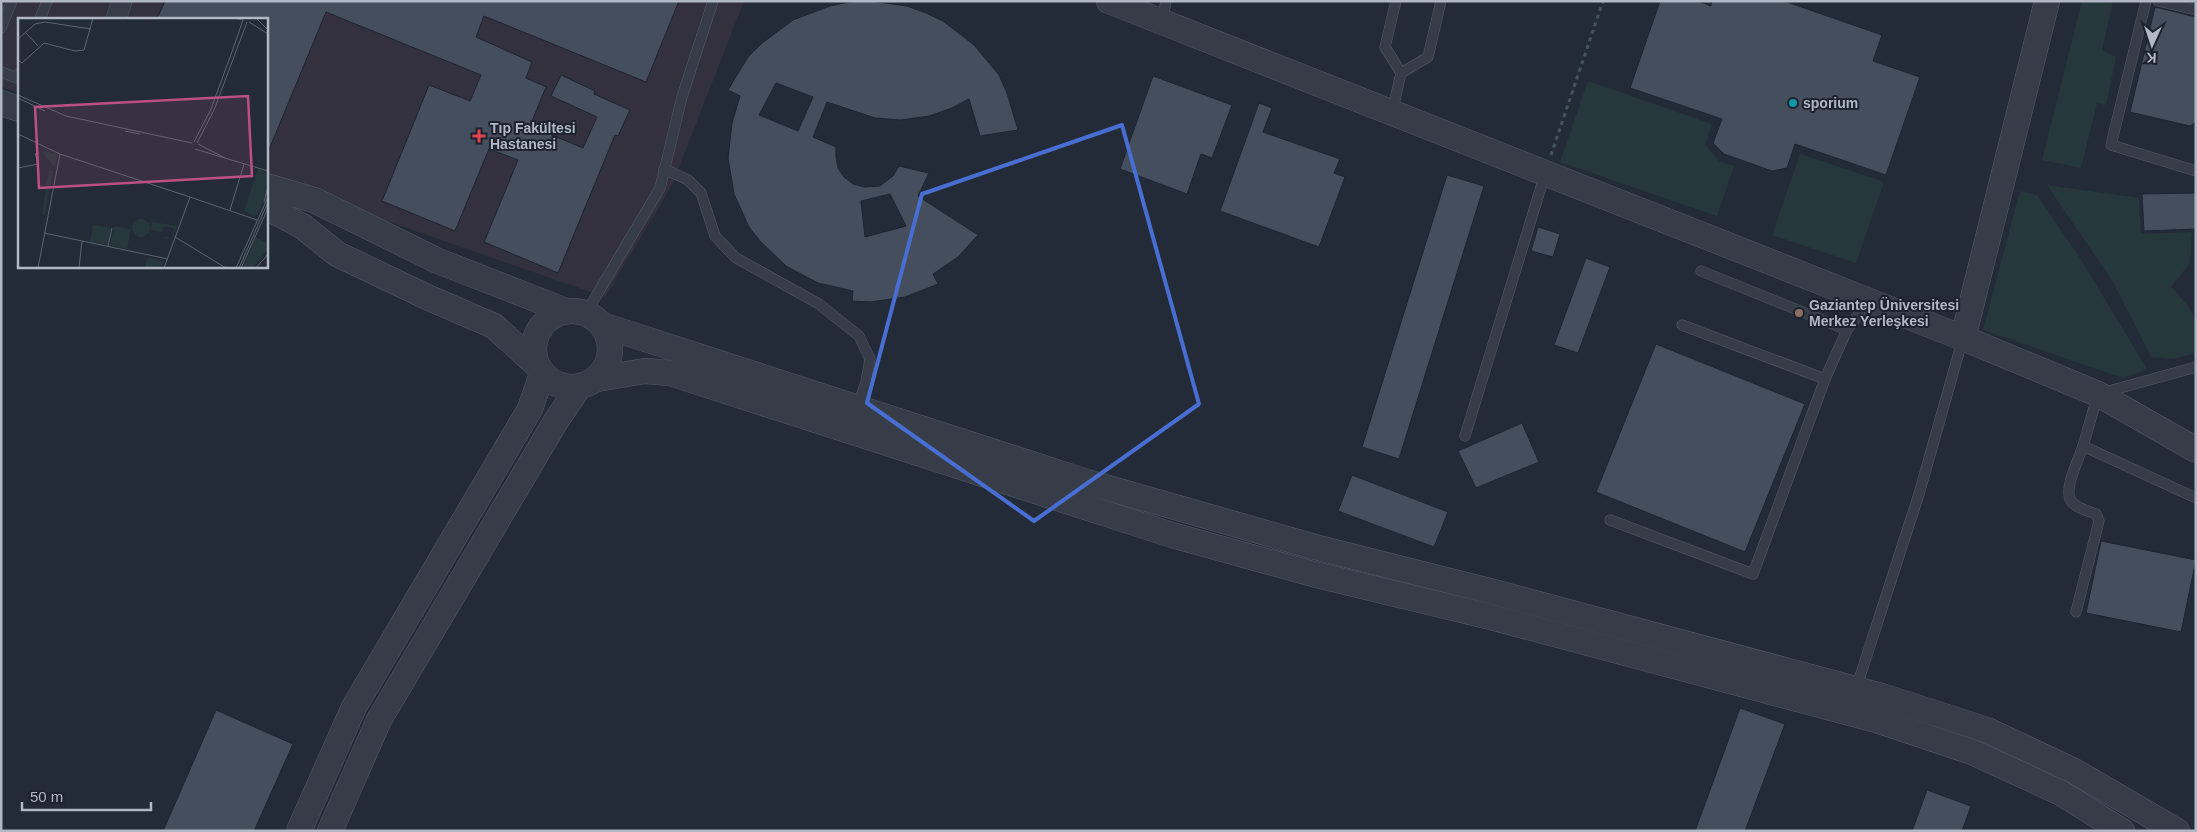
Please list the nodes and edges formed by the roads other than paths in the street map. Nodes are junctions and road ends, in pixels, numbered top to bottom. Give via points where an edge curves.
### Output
1 (12, 1) edge
2 (47, 1) edge
3 (122, 1) edge
4 (713, 1) edge
5 (1109, 1) edge
6 (1396, 1) edge
7 (1442, 1) edge
8 (2047, 1) edge
9 (2146, 1) edge
10 (2158, 1) edge
11 (2196, 10) edge
12 (1164, 12) edge
13 (40, 18) edge
14 (116, 18) edge
15 (1, 28) edge
16 (1, 72) edge
17 (1401, 73) junction
18 (18, 76) edge
19 (1, 103) edge
20 (18, 109) edge
21 (1392, 114) junction
22 (664, 169) junction
23 (2196, 171) edge
24 (1545, 174) junction
25 (268, 187) edge
26 (314, 200) junction
27 (268, 207) edge
28 (302, 226) junction
29 (1701, 271) dead end
30 (1869, 301) junction
31 (584, 316) junction
32 (1682, 325) dead end
33 (1847, 330) junction
34 (1963, 338) junction
35 (2196, 368) edge
36 (540, 369) junction
37 (1825, 379) junction
38 (588, 383) junction
39 (2098, 394) junction
40 (853, 419) junction
41 (1465, 436) dead end
42 (2083, 446) junction
43 (2196, 450) edge
44 (2196, 498) edge
45 (1610, 520) dead end
46 (2076, 612) dead end
47 (1856, 690) junction
48 (299, 831) edge
49 (330, 831) edge
50 (2122, 831) edge
51 (2177, 831) edge

1 - 15 lane
2 - 13 lane
3 - 14 street
4 - 22 lane via 682,97
5 - 12 street
6 - 17 lane via 1385,47
7 - 17 lane via 1428,57
8 - 34 street
9 - 23 lane via 2111,145
10 - 11 lane
12 - 21 street
16 - 18 lane
17 - 21 lane
19 - 20 street
21 - 24 street
22 - 31 lane via 660,188
22 - 40 lane via 688,180 701,193 715,236 736,258 819,304 859,336 870,359
24 - 30 street
24 - 41 lane
25 - 26 street
26 - 28 street
26 - 31 street via 438,260
27 - 28 street
28 - 36 street via 338,254 494,326
29 - 33 lane
30 - 33 lane
30 - 34 street
31 - 36 street via 556,314 540,327 534,345
31 - 38 street via 607,333 610,353 608,363
31 - 40 street
32 - 37 lane
33 - 37 lane
34 - 39 street
34 - 47 lane via 1920,494
35 - 39 lane
36 - 38 street via 558,385
36 - 48 street via 530,409 354,707
37 - 45 lane via 1753,574
38 - 40 street via 645,371 670,373
38 - 49 street via 556,421 379,720
39 - 42 lane
39 - 43 street
40 - 47 street via 1315,547
40 - 50 street via 1172,535 1876,720 1972,752 2062,793
42 - 44 lane
42 - 46 lane via 2068,489 2071,500 2081,509 2096,514 2099,521
47 - 51 street via 1986,730 2074,771

